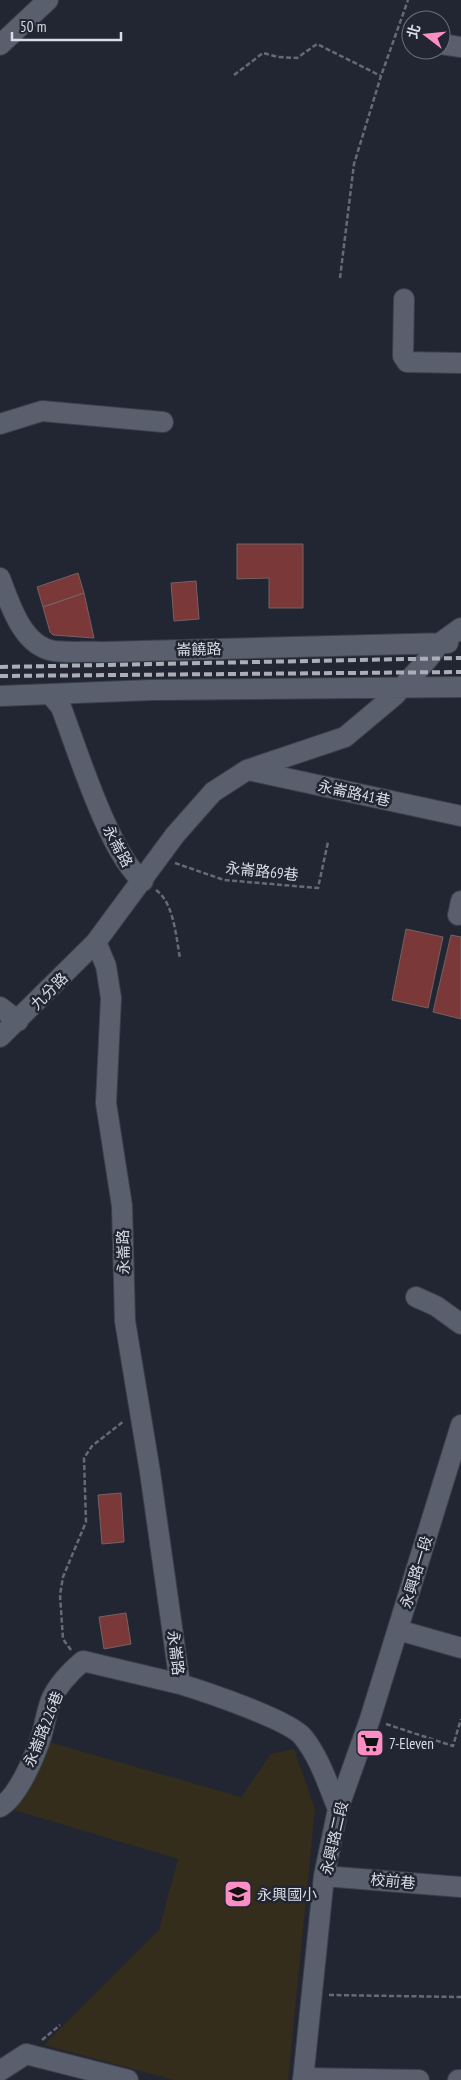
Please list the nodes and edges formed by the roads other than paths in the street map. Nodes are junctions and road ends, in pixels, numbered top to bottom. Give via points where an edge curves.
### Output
1 (48, 0) edge
2 (0, 45) edge
3 (404, 299) dead end
4 (461, 363) edge
5 (163, 422) dead end
6 (0, 424) edge
7 (0, 578) edge
8 (461, 628) edge
9 (440, 643) junction
10 (461, 643) edge
11 (400, 687) junction
12 (461, 687) edge
13 (51, 695) junction
14 (0, 696) edge
15 (247, 770) junction
16 (461, 816) edge
17 (143, 881) junction
18 (96, 942) junction
19 (0, 1007) edge
20 (18, 1021) junction
21 (0, 1037) edge
22 (416, 1297) dead end
23 (461, 1324) edge
24 (461, 1425) edge
25 (398, 1630) junction
26 (461, 1648) edge
27 (180, 1684) junction
28 (370, 1719) joint
29 (0, 1807) edge
30 (338, 1809) junction
31 (324, 1876) junction
32 (461, 1887) edge
33 (0, 2071) edge
34 (303, 2079) edge
35 (128, 2080) edge
36 (419, 2080) edge

1 - 2 street
3 - 4 street via 403,356 407,362
5 - 6 street via 42,411
7 - 9 street, 崙饒路 via 29,639 54,651
8 - 9 street
9 - 10 street, 崙饒路
9 - 11 street
11 - 12 street
11 - 13 street via 151,690
11 - 15 street via 395,695 345,737
13 - 14 street
13 - 17 street, 永崙路 via 61,707 100,812 132,873
15 - 16 street, 永崙路41巷
15 - 17 street via 213,792 175,835
17 - 18 street, 永崙路
18 - 20 street, 九分路
18 - 27 street, 永崙路 via 106,966 111,998 106,1103 122,1206 124,1321 152,1481
19 - 20 street
20 - 21 street, 九分路
22 - 23 street via 436,1306
24 - 25 street, 永興路一段
25 - 26 street
25 - 28 street, 永興路一段
27 - 29 street, 永崙路226巷 via 83,1660 67,1675 51,1700 41,1736 24,1776
27 - 30 street, 永崙路 via 278,1721 302,1735
28 - 30 street, 永興路二段
30 - 31 street, 永興路二段
31 - 32 street, 校前巷
31 - 34 street, 永興路二段
33 - 35 street via 26,2054
34 - 36 street

